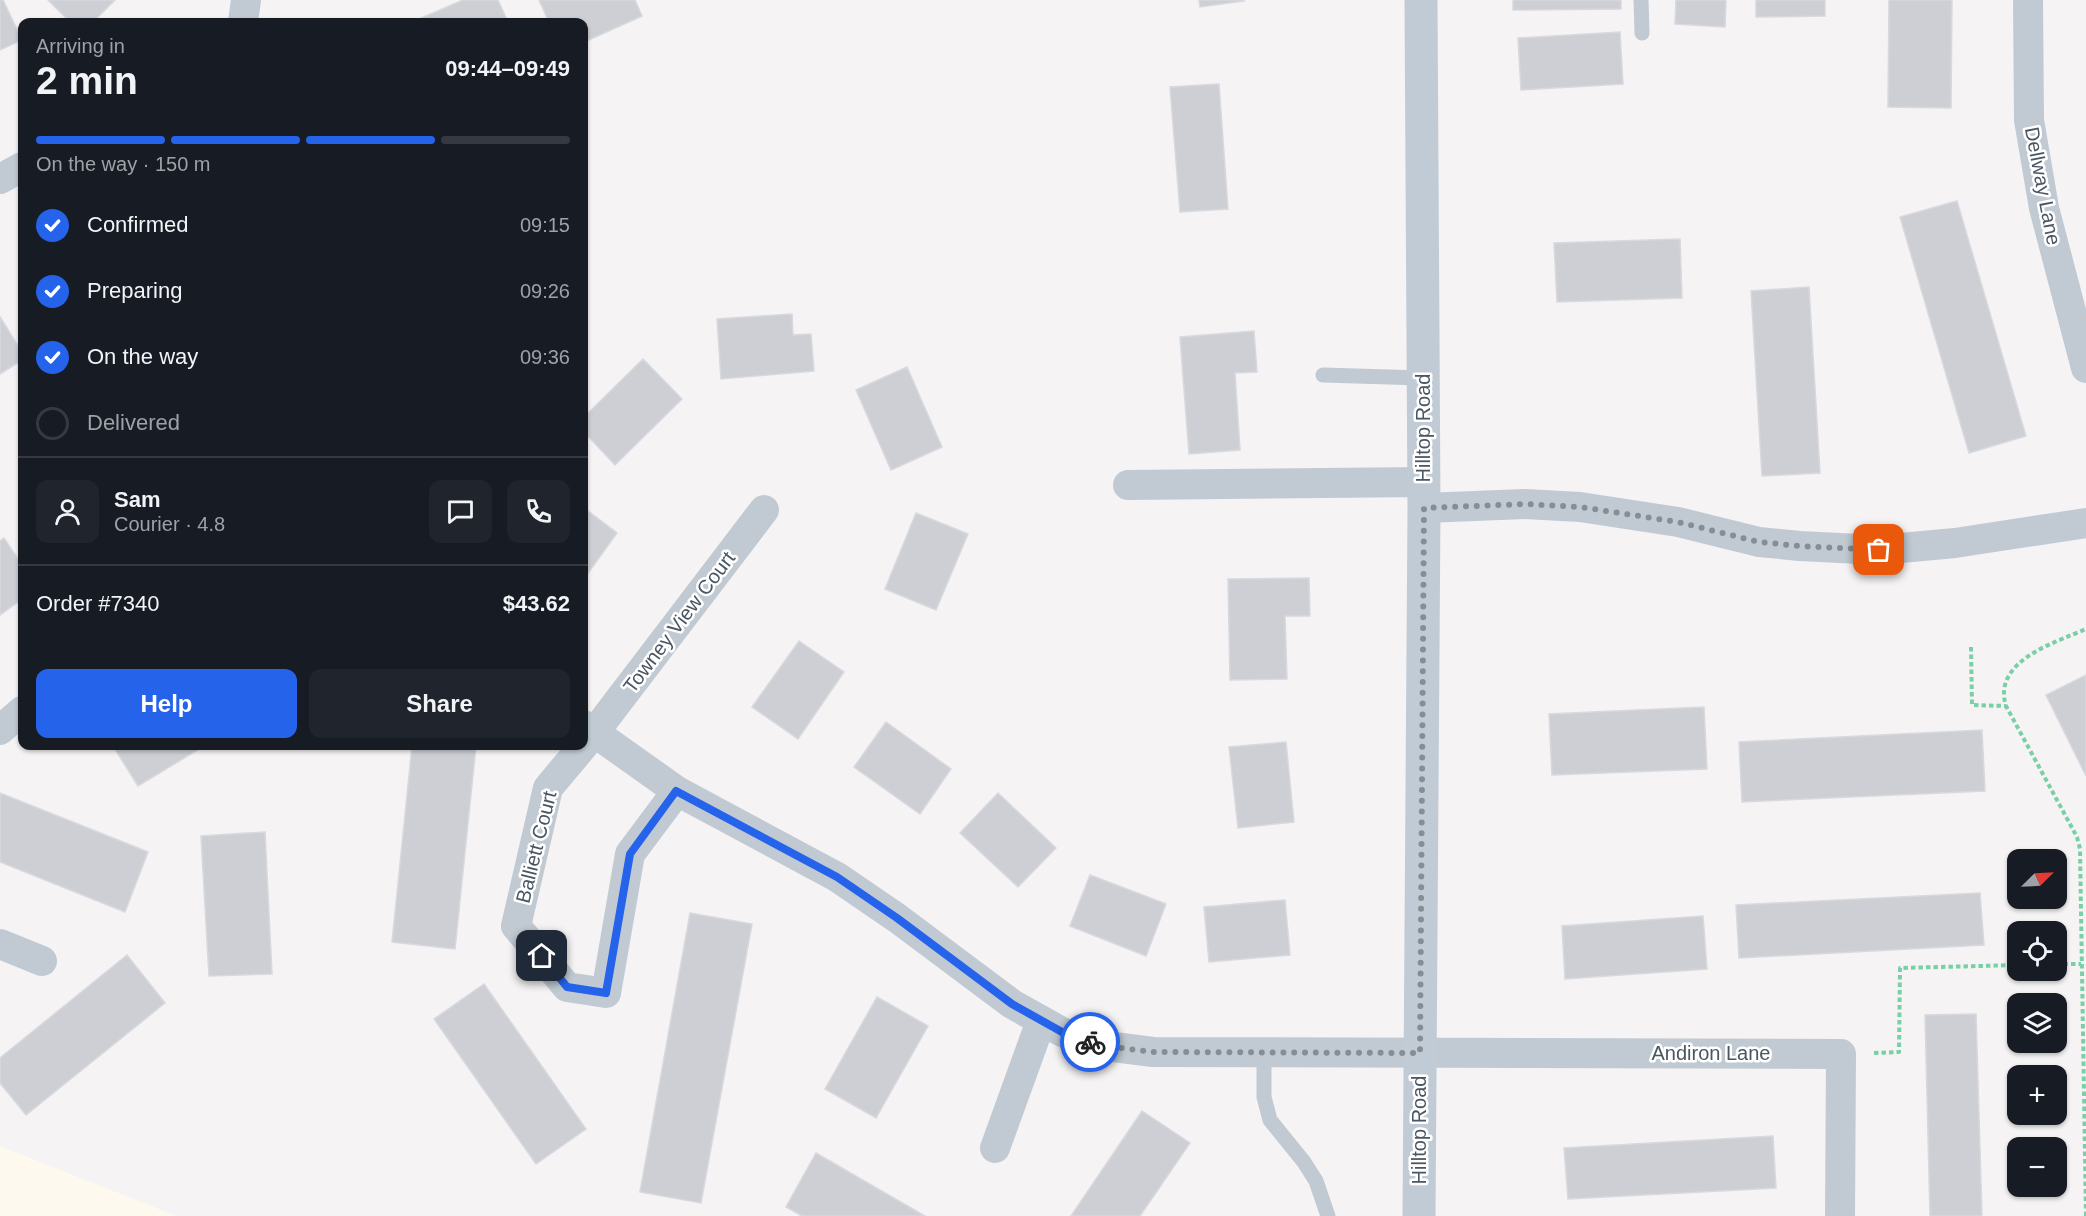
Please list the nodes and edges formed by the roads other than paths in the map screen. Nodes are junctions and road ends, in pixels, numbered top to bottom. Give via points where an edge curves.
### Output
1 (246, 0) edge
2 (1421, 0) edge
3 (1641, 0) edge
4 (2028, 0) edge
5 (244, 18) edge
6 (1642, 33) dead end
7 (18, 169) edge
8 (0, 179) edge
9 (2086, 368) edge
10 (1323, 375) dead end
11 (1422, 378) junction
12 (1128, 485) dead end
13 (1423, 495) junction
14 (764, 510) dead end
15 (2086, 523) edge
16 (18, 714) edge
17 (589, 729) edge
18 (0, 730) edge
19 (574, 750) edge
20 (676, 791) junction
21 (0, 944) edge
22 (42, 961) dead end
23 (1041, 1021) junction
24 (1264, 1052) junction
25 (1420, 1053) junction
26 (995, 1148) dead end
27 (1328, 1216) edge
28 (1419, 1216) edge
29 (1840, 1216) edge

1 - 5 street
2 - 11 street, Hilltop Road
3 - 6 lane
4 - 9 street, Dellway Lane via 2029,120 2044,208
7 - 8 street
10 - 11 lane
11 - 13 street, Hilltop Road
12 - 13 street
13 - 15 street via 1580,507 1678,522 1759,542 1879,550
13 - 25 street, Hilltop Road
14 - 17 street, Towney View Court
16 - 18 street
17 - 20 street, Andiron Lane
19 - 20 street, Balliett Court via 548,788 516,926 567,987 606,993 630,854
20 - 23 street, Andiron Lane via 837,877
21 - 22 street
23 - 24 street, Andiron Lane via 1098,1045 1153,1052
23 - 26 street
24 - 25 street, Andiron Lane
24 - 27 lane via 1264,1097 1270,1120 1316,1181
25 - 28 street, Hilltop Road
25 - 29 street, Andiron Lane via 1840,1054

